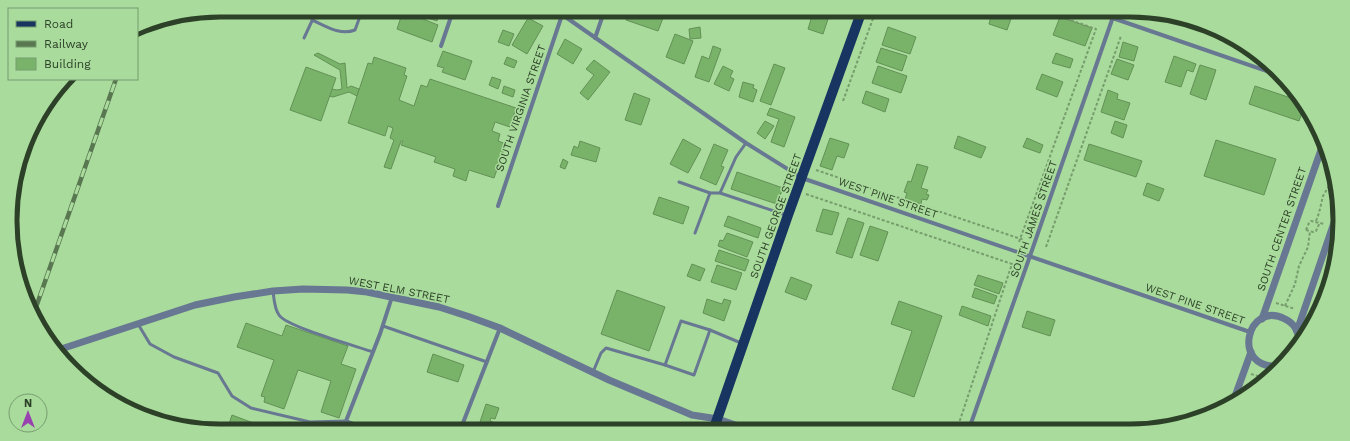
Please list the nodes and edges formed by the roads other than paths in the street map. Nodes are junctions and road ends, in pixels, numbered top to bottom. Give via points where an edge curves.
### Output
1 (313, 17) edge
2 (359, 17) edge
3 (451, 17) edge
4 (561, 17) edge
5 (565, 17) edge
6 (602, 17) edge
7 (860, 17) edge
8 (1114, 17) edge
9 (1117, 17) edge
10 (312, 20) junction
11 (304, 38) dead end
12 (595, 38) junction
13 (441, 46) dead end
14 (1267, 71) edge
15 (746, 143) junction
16 (1321, 151) edge
17 (802, 178) junction
18 (679, 182) dead end
19 (710, 193) junction
20 (720, 193) junction
21 (498, 206) dead end
22 (788, 215) junction
23 (1333, 226) edge
24 (695, 233) dead end
25 (1030, 256) junction
26 (272, 291) junction
27 (392, 297) junction
28 (1262, 319) junction
29 (138, 324) junction
30 (383, 326) junction
31 (500, 328) junction
32 (710, 330) junction
33 (1297, 331) junction
34 (1250, 332) junction
35 (1298, 335) edge
36 (743, 344) junction
37 (63, 348) edge
38 (373, 352) junction
39 (1251, 352) junction
40 (487, 362) junction
41 (665, 365) junction
42 (1272, 365) edge
43 (592, 372) junction
44 (1236, 394) edge
45 (346, 422) junction
46 (352, 424) edge
47 (463, 424) edge
48 (716, 424) edge
49 (971, 424) edge

1 - 10 lane
2 - 10 lane via 354,30 347,33
3 - 13 street
4 - 21 street, SOUTH VIRGINIA STREET
5 - 12 street, WEST PINE STREET
6 - 12 street
7 - 17 main road, SOUTH GEORGE STREET
8 - 25 street, SOUTH JAMES STREET
9 - 14 street
10 - 11 lane
12 - 15 street, WEST PINE STREET
15 - 17 street, WEST PINE STREET
15 - 20 lane via 736,157
16 - 28 street, SOUTH CENTER STREET
17 - 22 main road, SOUTH GEORGE STREET
17 - 25 street, WEST PINE STREET
18 - 19 lane
19 - 20 lane
19 - 24 lane
20 - 22 lane
22 - 36 main road, SOUTH GEORGE STREET
23 - 33 street
25 - 34 street, WEST PINE STREET
25 - 49 street, SOUTH JAMES STREET
26 - 27 street, WEST ELM STREET via 325,288
26 - 29 street, WEST ELM STREET via 195,305
26 - 38 lane via 276,309 283,319 301,328
27 - 30 street
27 - 31 street, WEST ELM STREET via 439,307
28 - 33 street via 1268,316 1282,317
28 - 34 street, SOUTH CENTER STREET
29 - 37 street, WEST ELM STREET
29 - 45 lane via 150,344 174,357 218,373 232,396 251,408 310,422
30 - 38 street
30 - 40 lane
31 - 40 street
31 - 43 street, WEST ELM STREET
32 - 36 lane
32 - 41 lane via 681,321
32 - 41 lane via 694,375
33 - 35 street
34 - 39 street
36 - 48 main road, SOUTH GEORGE STREET
38 - 45 street
39 - 42 street via 1260,362
39 - 44 street
40 - 47 street
41 - 43 lane via 606,348
43 - 48 street, WEST ELM STREET
45 - 46 street

